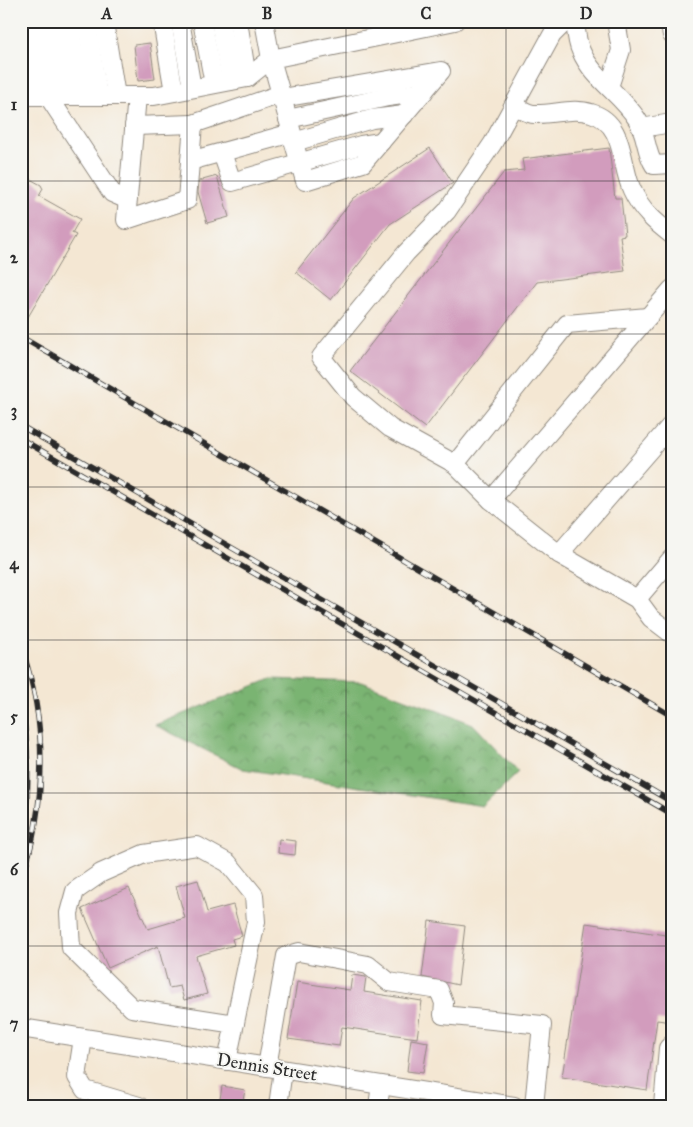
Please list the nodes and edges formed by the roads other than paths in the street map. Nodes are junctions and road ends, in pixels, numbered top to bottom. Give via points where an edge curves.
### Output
1 (162, 21) edge
2 (180, 21) edge
3 (202, 21) edge
4 (220, 21) edge
5 (238, 21) edge
6 (264, 21) edge
7 (455, 21) edge
8 (566, 21) edge
9 (575, 21) edge
10 (616, 21) edge
11 (669, 21) edge
12 (92, 24) edge
13 (34, 34) edge
14 (672, 35) edge
15 (271, 59) junction
16 (231, 81) junction
17 (609, 87) junction
18 (192, 88) junction
19 (174, 92) junction
20 (424, 92) junction
21 (57, 96) edge
22 (116, 96) junction
23 (137, 96) junction
24 (282, 96) junction
25 (513, 106) junction
26 (404, 115) junction
27 (672, 123) edge
28 (193, 124) junction
29 (134, 126) junction
30 (641, 128) junction
31 (291, 131) junction
32 (222, 152) junction
33 (190, 161) junction
34 (300, 162) junction
35 (672, 164) edge
36 (128, 200) junction
37 (672, 235) edge
38 (672, 289) edge
39 (648, 317) junction
40 (672, 424) edge
41 (455, 464) junction
42 (491, 500) junction
43 (560, 554) junction
44 (672, 558) edge
45 (637, 599) junction
46 (672, 634) edge
47 (234, 1024) junction
48 (21, 1028) edge
49 (83, 1038) junction
50 (672, 1044) edge
51 (227, 1061) junction
52 (275, 1068) junction
53 (381, 1085) junction
54 (139, 1106) edge
55 (278, 1106) edge
56 (378, 1106) edge
57 (514, 1106) edge
58 (534, 1106) edge
59 (662, 1106) edge

1 - 19 street
2 - 18 street
3 - 16 street
4 - 16 street
5 - 16 street
6 - 15 street
7 - 15 street
8 - 25 street via 552,35
9 - 17 street via 580,50 590,68
10 - 17 street via 621,50
11 - 14 street
12 - 13 street
12 - 21 street
12 - 22 street
13 - 21 street
13 - 21 street
15 - 16 street
15 - 24 street
16 - 18 street
17 - 30 street via 623,100
18 - 19 street
19 - 23 street
20 - 24 street via 442,72
20 - 26 street
20 - 31 street via 388,97
21 - 22 street
21 - 36 street via 112,193
22 - 23 street
23 - 29 street
24 - 28 street
24 - 31 street
25 - 37 street via 533,114 592,113 606,122 617,135 631,188 638,201 648,216
25 - 41 street via 493,143 447,211 406,254 321,357 354,397 390,428
26 - 31 street
26 - 34 street via 363,164 305,181
27 - 30 street
28 - 29 street
28 - 33 street
29 - 36 street
30 - 35 street via 654,165
31 - 32 street
31 - 34 street
32 - 33 street
32 - 34 street via 232,182
33 - 36 street via 187,200 126,220
38 - 39 street
39 - 41 street via 567,324
39 - 42 street
40 - 43 street
41 - 42 street
42 - 43 street
43 - 45 street
44 - 45 street
45 - 46 street via 650,618
47 - 47 street via 256,922 254,895 228,863 197,846 144,854 100,872 75,891 69,913 71,948 132,1008
47 - 51 street
48 - 49 street, Dennis Street
49 - 51 street, Dennis Street
49 - 54 street via 77,1077 85,1090
50 - 59 street via 668,1048
51 - 52 street, Dennis Street
52 - 53 street, Dennis Street
52 - 55 street
52 - 58 street via 286,956 299,952 368,965 389,982 439,990 444,1004 443,1015 542,1025
53 - 56 street
53 - 57 street, Dennis Street

